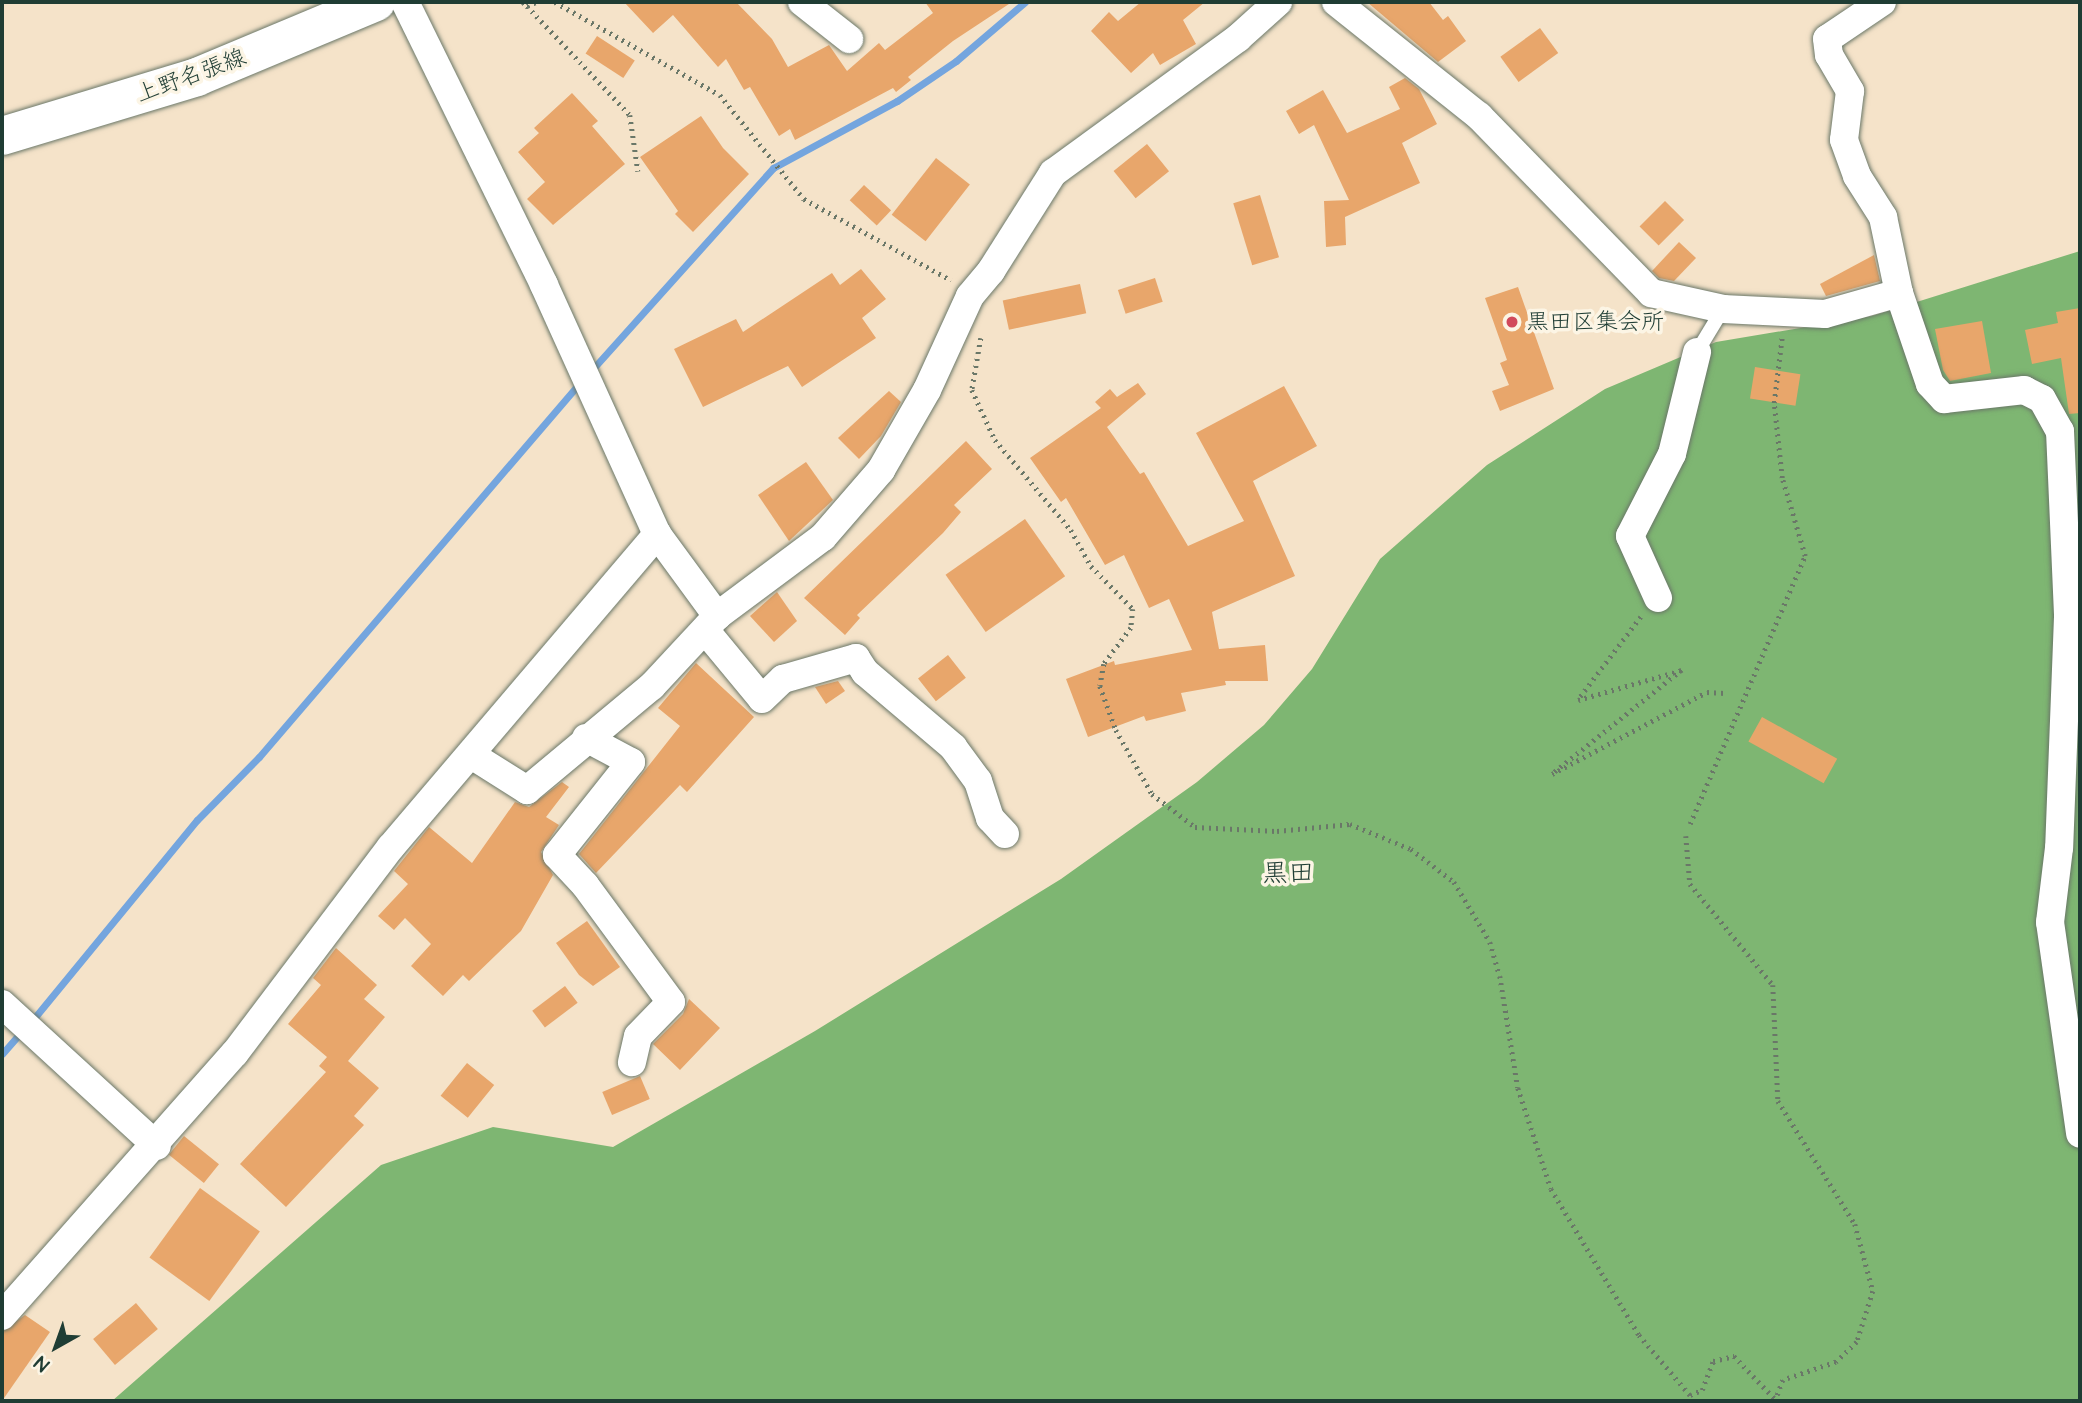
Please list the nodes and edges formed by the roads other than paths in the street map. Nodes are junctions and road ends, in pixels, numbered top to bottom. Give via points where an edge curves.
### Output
1 (376, 2) edge
2 (405, 2) edge
3 (802, 2) edge
4 (1278, 2) edge
5 (1336, 2) edge
6 (1882, 2) edge
7 (849, 39) dead end
8 (2, 136) edge
9 (1899, 293) junction
10 (1723, 309) junction
11 (1697, 352) joint
12 (657, 534) junction
13 (1658, 598) road end
14 (711, 623) junction
15 (586, 738) junction
16 (472, 756) junction
17 (1005, 834) dead end
18 (4, 1009) edge
19 (632, 1062) dead end
20 (2080, 1134) edge
21 (157, 1146) junction
22 (2, 1316) edge

1 - 8 main road, 上野名張線 via 197,77
2 - 12 street
3 - 7 street
4 - 14 street via 1238,38 1053,173 970,296 927,390 881,470 823,537
5 - 10 street via 1479,116 1548,181 1651,293 1664,300
6 - 9 street via 1827,39 1829,55 1850,91 1844,140 1857,176 1883,217
9 - 10 street via 1825,314
9 - 20 street via 1930,384 1944,399 2024,390 2048,405 2060,431 2068,617 2059,848 2050,922
10 - 11 lane
11 - 13 street via 1672,454 1630,537
12 - 14 street
12 - 16 street
14 - 15 street via 652,686
14 - 17 street via 762,699 783,679 856,658 865,672 953,747 978,781 990,818
15 - 16 street via 527,790
15 - 19 street via 631,762 557,855 585,885 671,1002 638,1036
16 - 21 street via 391,847 235,1053
18 - 21 street
21 - 22 street

